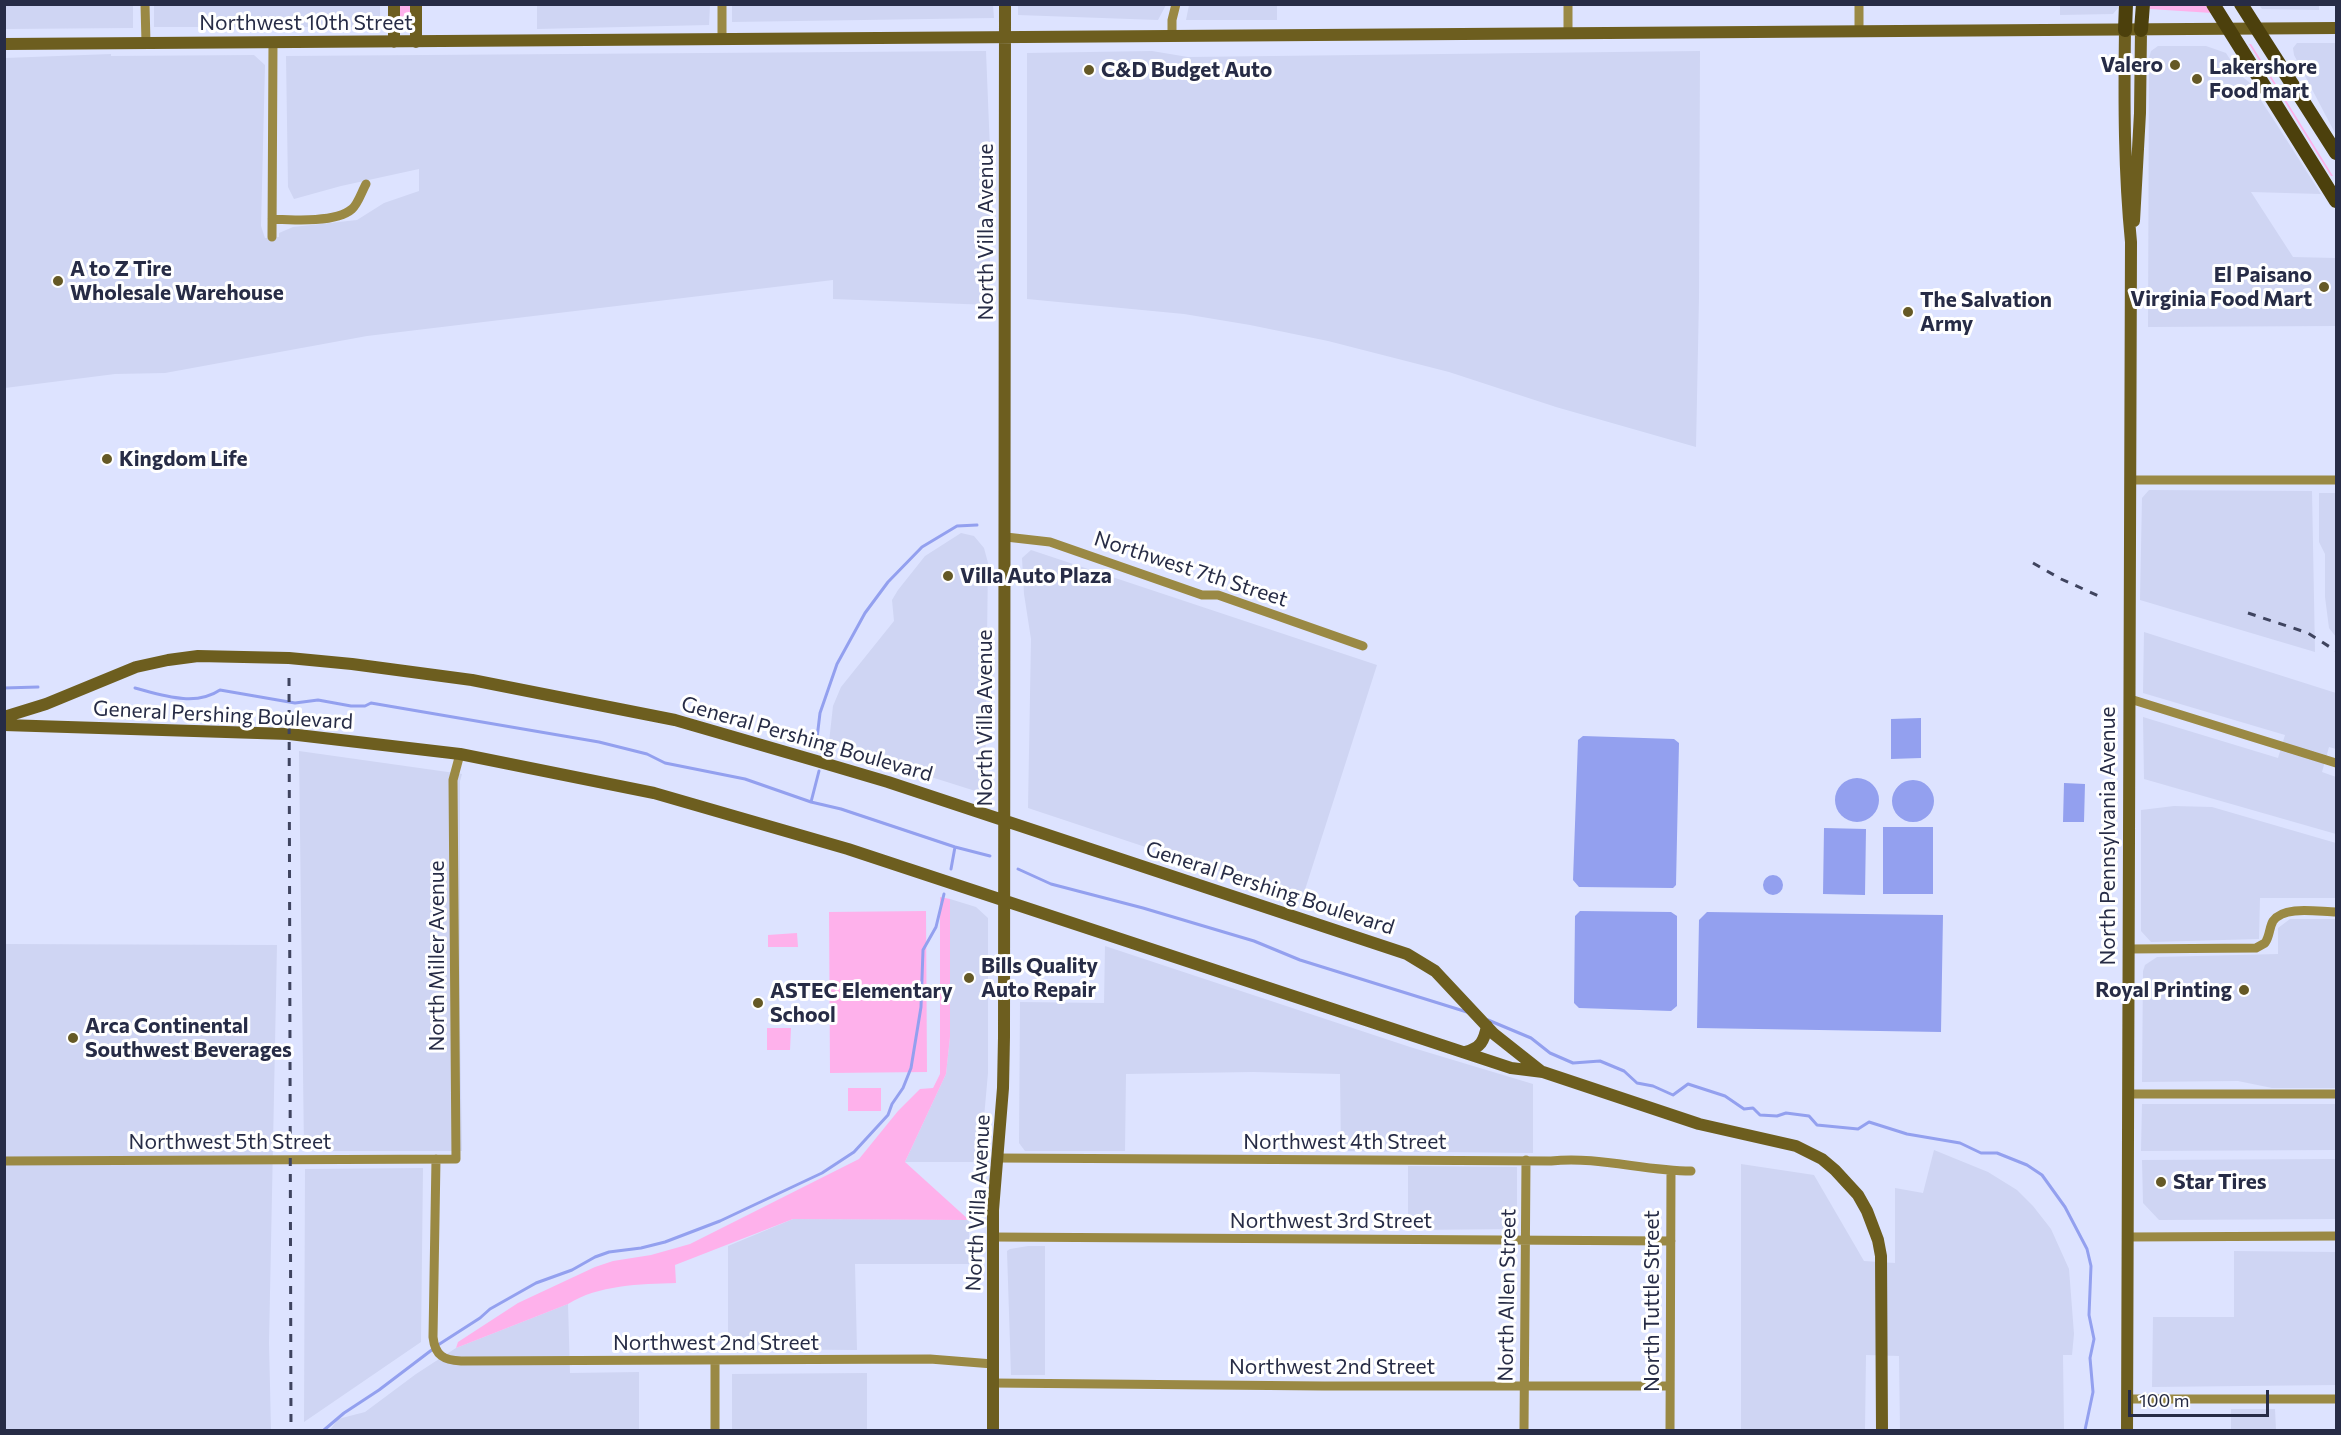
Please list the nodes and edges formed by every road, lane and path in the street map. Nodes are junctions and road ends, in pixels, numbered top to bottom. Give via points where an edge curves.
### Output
1 (145, 4) edge
2 (394, 4) edge
3 (416, 4) edge
4 (722, 4) edge
5 (1005, 4) edge
6 (1176, 4) edge
7 (1568, 4) edge
8 (1859, 4) edge
9 (2126, 4) edge
10 (2143, 4) edge
11 (2213, 4) edge
12 (2241, 4) edge
13 (2337, 28) edge
14 (2258, 29) junction
15 (2125, 30) junction
16 (2141, 30) junction
17 (2230, 30) junction
18 (1859, 31) junction
19 (1568, 33) junction
20 (1172, 36) junction
21 (1005, 37) junction
22 (722, 39) junction
23 (273, 42) junction
24 (394, 42) junction
25 (416, 42) junction
26 (146, 43) junction
27 (4, 44) edge
28 (2337, 153) edge
29 (2331, 183) edge
30 (366, 184) dead end
31 (2337, 201) edge
32 (272, 219) junction
33 (272, 237) dead end
34 (2131, 242) junction
35 (2131, 480) junction
36 (2337, 480) edge
37 (1006, 537) junction
38 (1364, 646) dead end
39 (2130, 699) junction
40 (4, 717) edge
41 (4, 725) edge
42 (460, 754) junction
43 (2337, 763) edge
44 (1004, 820) junction
45 (1004, 900) junction
46 (2337, 912) edge
47 (2129, 949) junction
48 (1487, 1026) junction
49 (1464, 1052) junction
50 (1543, 1072) junction
51 (2128, 1094) junction
52 (2337, 1094) edge
53 (997, 1158) junction
54 (436, 1159) junction
55 (456, 1160) joint
56 (1526, 1160) junction
57 (4, 1161) edge
58 (1671, 1171) junction
59 (1691, 1171) dead end
60 (972, 1210) dead end
61 (993, 1210) junction
62 (2337, 1236) edge
63 (992, 1237) junction
64 (2128, 1237) junction
65 (1526, 1240) junction
66 (1671, 1240) junction
67 (715, 1361) junction
68 (993, 1364) junction
69 (993, 1383) junction
70 (1524, 1386) junction
71 (1670, 1386) junction
72 (2127, 1399) junction
73 (2337, 1399) edge
74 (715, 1431) edge
75 (993, 1431) edge
76 (1524, 1431) edge
77 (1670, 1431) edge
78 (1882, 1431) edge
79 (2127, 1431) edge

1 - 26 street
2 - 24 main road
3 - 25 main road
4 - 22 street
5 - 21 main road, North Villa Avenue
6 - 20 street
7 - 19 street
8 - 18 street
9 - 15 main road, North Pennsylvania Avenue
10 - 16 main road, North Pennsylvania Avenue
11 - 17 main road
12 - 14 main road
13 - 14 main road, Northwest 10th Street
14 - 17 main road, Northwest 10th Street
14 - 28 main road
15 - 16 main road, Northwest 10th Street
15 - 18 main road, Northwest 10th Street
15 - 34 main road, North Pennsylvania Avenue via 2124,121
16 - 17 main road, Northwest 10th Street
16 - 34 main road, North Pennsylvania Avenue via 2140,125
17 - 29 main road
18 - 19 main road, Northwest 10th Street
19 - 20 main road, Northwest 10th Street
20 - 21 main road, Northwest 10th Street
21 - 22 main road, Northwest 10th Street
21 - 37 main road, North Villa Avenue
22 - 25 main road, Northwest 10th Street
23 - 24 main road, Northwest 10th Street
23 - 26 main road, Northwest 10th Street
23 - 32 street
24 - 25 main road, Northwest 10th Street
26 - 27 main road, Northwest 10th Street
29 - 31 main road
30 - 32 street via 353,209 339,216
32 - 33 street
34 - 35 main road, North Pennsylvania Avenue
35 - 36 street
35 - 39 main road, North Pennsylvania Avenue
37 - 38 street, Northwest 7th Street via 1050,542
37 - 44 main road, North Villa Avenue
39 - 43 street
39 - 47 main road, North Pennsylvania Avenue
40 - 44 main road, General Pershing Boulevard via 168,660 257,656 352,664 472,680 675,720
41 - 42 main road, General Pershing Boulevard via 290,734
42 - 45 main road, General Pershing Boulevard via 654,793 848,849
42 - 55 street, North Miller Avenue via 453,780
44 - 45 main road, North Villa Avenue
44 - 48 main road, General Pershing Boulevard via 1407,954 1435,971
45 - 49 main road, General Pershing Boulevard
45 - 53 main road, North Villa Avenue via 1003,1088
46 - 47 street via 2281,914 2271,925 2265,943 2256,948
47 - 51 main road, North Pennsylvania Avenue
48 - 49 main road via 1482,1044
48 - 50 main road, General Pershing Boulevard
49 - 50 main road, General Pershing Boulevard via 1511,1068
50 - 78 main road, General Pershing Boulevard via 1699,1124 1796,1146 1822,1160 1847,1182 1867,1211 1881,1256
51 - 52 street
51 - 64 main road, North Pennsylvania Avenue
53 - 56 street, Northwest 4th Street
53 - 61 main road, North Villa Avenue
54 - 55 street, Northwest 5th Street
54 - 57 street, Northwest 5th Street
54 - 67 street, Northwest 2nd Street via 433,1338 445,1359
56 - 58 street, Northwest 4th Street via 1575,1158
56 - 65 street, North Allen Street
58 - 59 street, Northwest 4th Street
58 - 66 street, North Tuttle Street
60 - 61 street
61 - 63 main road, North Villa Avenue
62 - 64 street
63 - 65 street, Northwest 3rd Street
63 - 68 main road, North Villa Avenue
64 - 72 main road, North Pennsylvania Avenue
65 - 66 street, Northwest 3rd Street
65 - 70 street, North Allen Street
66 - 71 street, North Tuttle Street
67 - 68 street, Northwest 2nd Street via 930,1359
67 - 74 street
68 - 69 main road, North Villa Avenue
69 - 70 street, Northwest 2nd Street
69 - 75 main road, North Villa Avenue
70 - 71 street, Northwest 2nd Street
70 - 76 street, North Allen Street
71 - 77 street, North Tuttle Street
72 - 73 street
72 - 79 main road, North Pennsylvania Avenue

